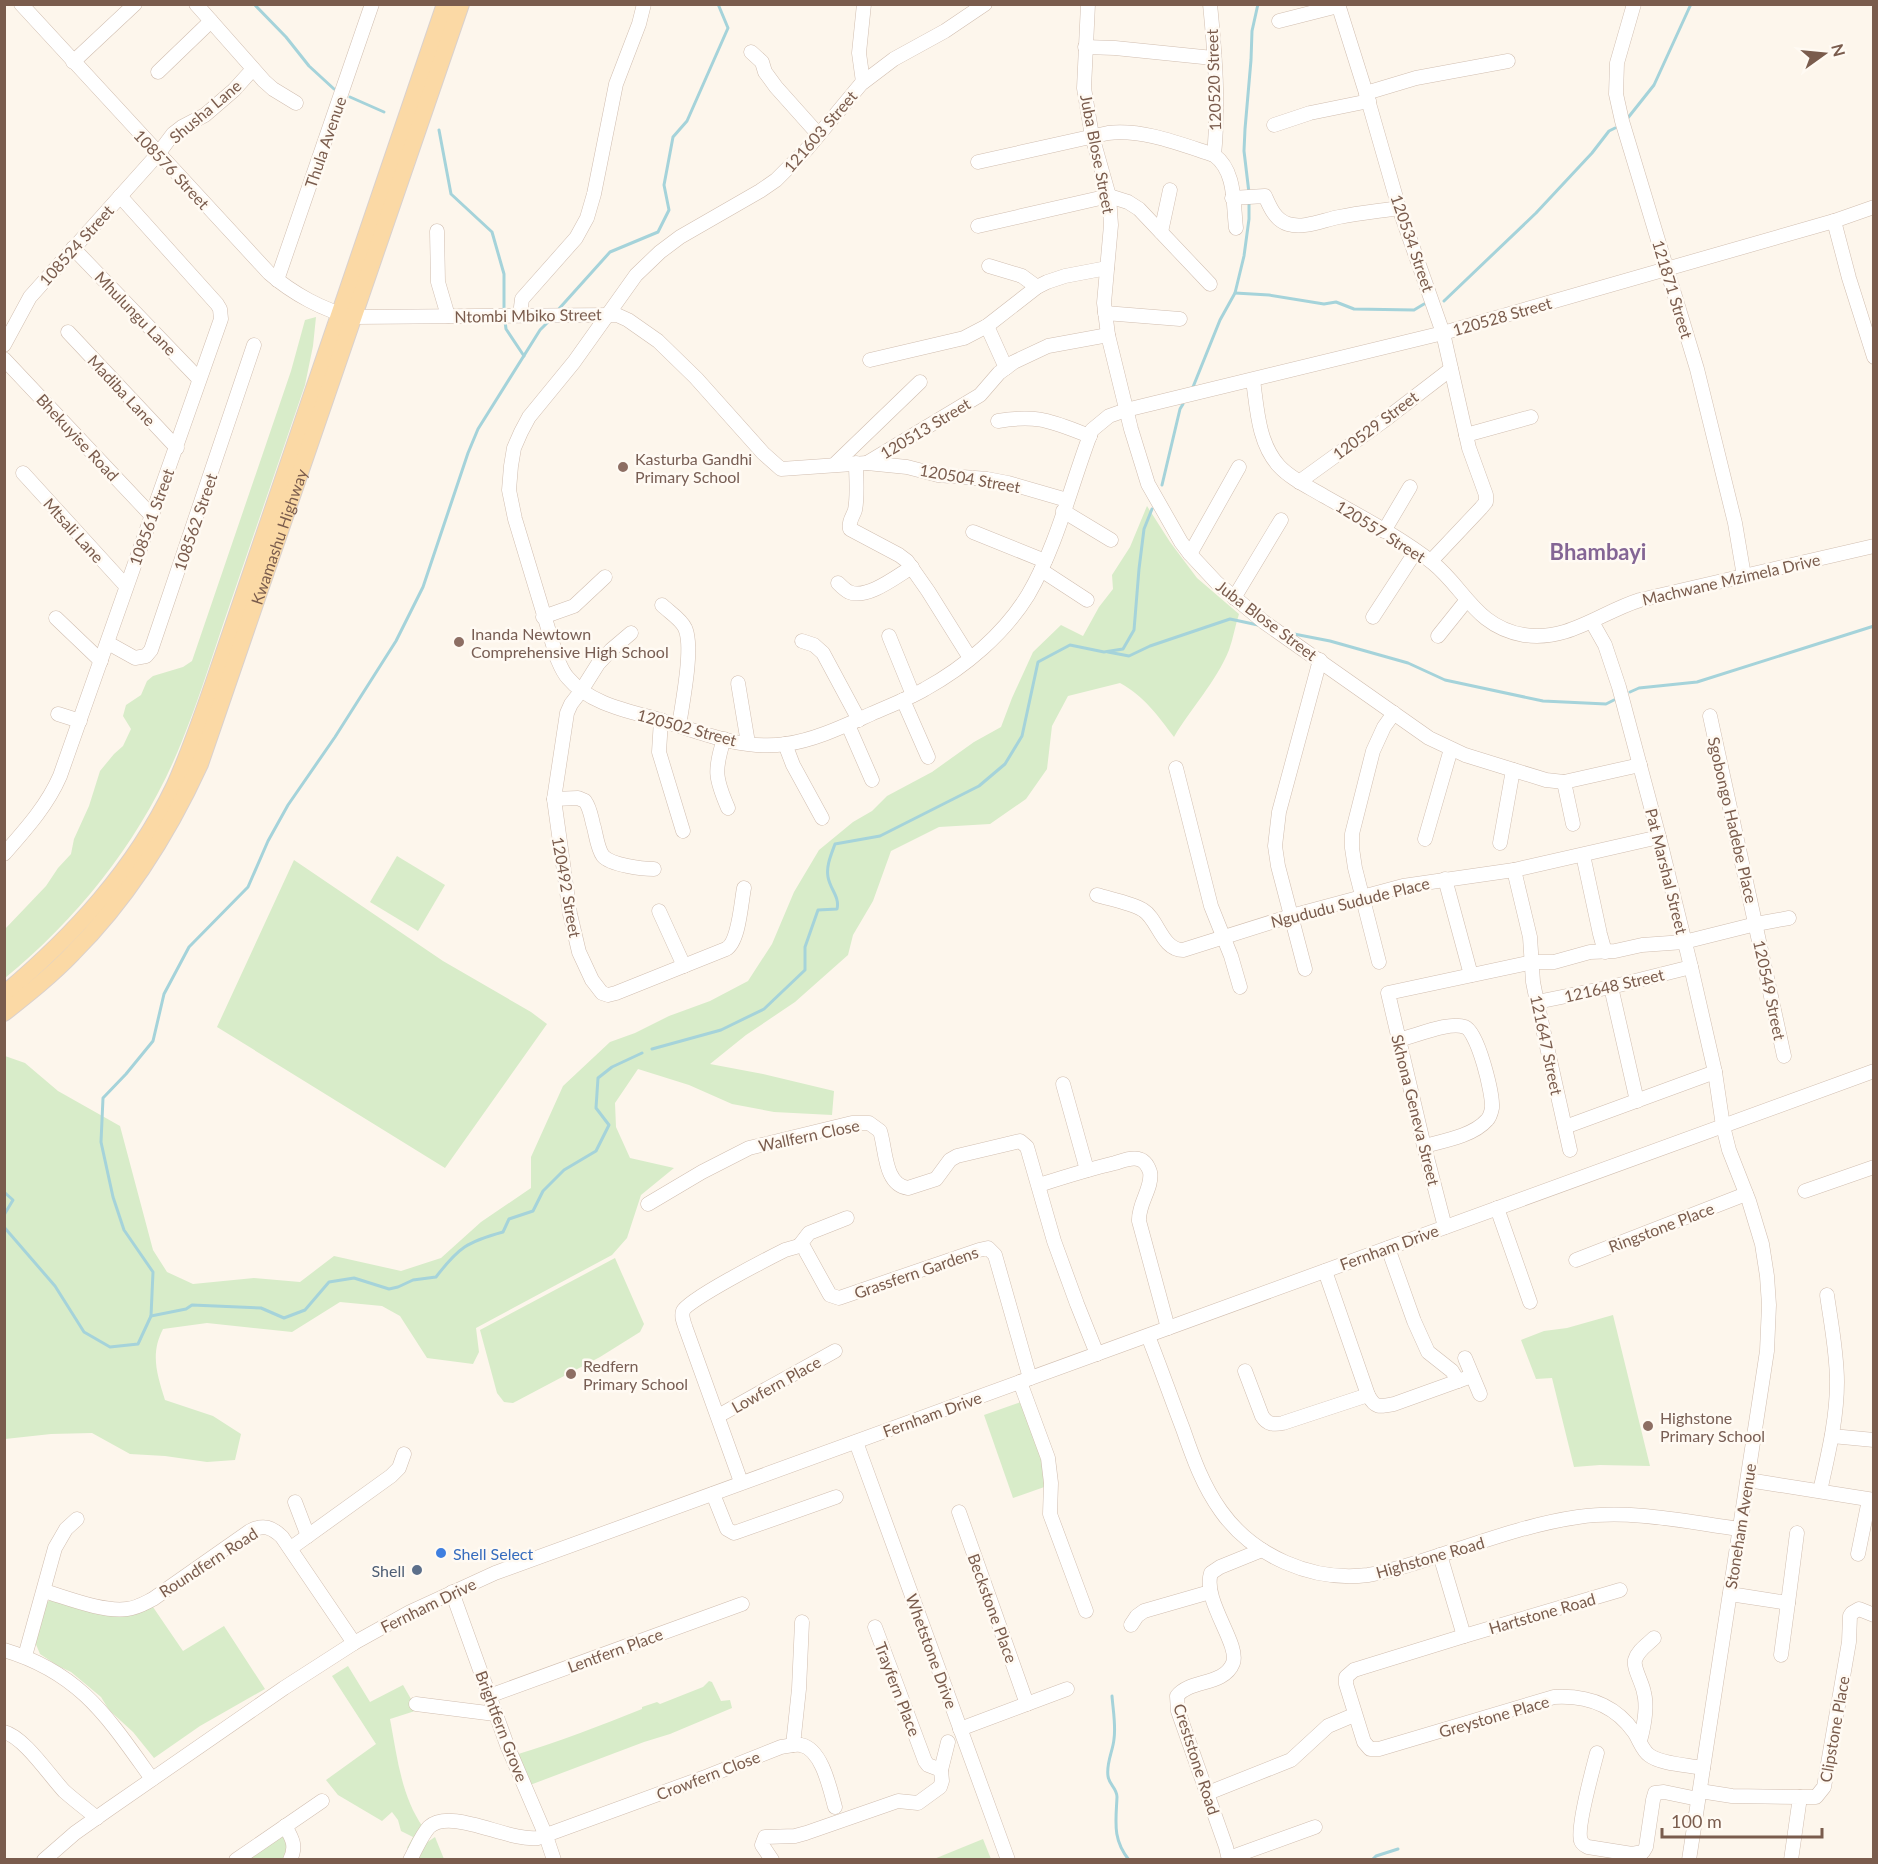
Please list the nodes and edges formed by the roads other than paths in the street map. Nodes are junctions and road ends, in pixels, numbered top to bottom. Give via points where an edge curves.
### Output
1 (21, 4) edge
2 (135, 4) edge
3 (196, 4) edge
4 (372, 4) edge
5 (445, 4) edge
6 (461, 4) edge
7 (644, 4) edge
8 (864, 4) edge
9 (985, 4) edge
10 (1088, 4) edge
11 (1210, 4) edge
12 (1634, 4) edge
13 (1338, 5) edge
14 (211, 21) junction
15 (1279, 21) dead end
16 (1085, 47) junction
17 (751, 52) dead end
18 (1213, 58) junction
19 (1508, 61) dead end
20 (73, 62) junction
21 (253, 69) junction
22 (158, 72) dead end
23 (863, 82) junction
24 (1367, 97) junction
25 (296, 103) dead end
26 (1274, 125) dead end
27 (818, 134) junction
28 (1092, 136) junction
29 (158, 154) junction
30 (1214, 155) junction
31 (978, 162) dead end
32 (1170, 190) dead end
33 (120, 196) junction
34 (1109, 196) junction
35 (1249, 197) junction
36 (1874, 207) edge
37 (1399, 208) junction
38 (1834, 221) junction
39 (978, 226) dead end
40 (1236, 228) dead end
41 (437, 231) dead end
42 (1161, 232) junction
43 (73, 248) junction
44 (989, 266) dead end
45 (1107, 268) junction
46 (1667, 269) junction
47 (277, 280) junction
48 (1210, 284) dead end
49 (1037, 287) junction
50 (1105, 313) junction
51 (610, 314) junction
52 (346, 315) junction
53 (522, 315) junction
54 (448, 316) junction
55 (1180, 319) dead end
56 (987, 326) junction
57 (68, 332) dead end
58 (1443, 333) junction
59 (1108, 335) junction
60 (4, 345) edge
61 (254, 345) dead end
62 (1874, 357) edge
63 (4, 359) edge
64 (870, 360) dead end
65 (1006, 368) junction
66 (1451, 369) junction
67 (199, 379) junction
68 (1253, 380) junction
69 (920, 382) dead end
70 (1125, 410) junction
71 (1531, 417) dead end
72 (998, 421) dead end
73 (1090, 435) junction
74 (1466, 435) junction
75 (177, 448) junction
76 (862, 463) junction
77 (836, 464) junction
78 (1239, 468) dead end
79 (23, 473) dead end
80 (1299, 482) junction
81 (1410, 487) dead end
82 (1065, 506) junction
83 (151, 514) junction
84 (1281, 520) dead end
85 (1384, 531) junction
86 (973, 532) dead end
87 (1111, 540) dead end
88 (1874, 546) edge
89 (1416, 551) junction
90 (1190, 554) junction
91 (1431, 561) junction
92 (1043, 566) junction
93 (912, 567) junction
94 (1744, 576) junction
95 (605, 577) dead end
96 (837, 583) dead end
97 (126, 586) junction
98 (1234, 598) junction
99 (1087, 600) dead end
100 (1466, 601) junction
101 (662, 605) dead end
102 (543, 617) junction
103 (1374, 617) dead end
104 (56, 618) dead end
105 (1592, 622) junction
106 (631, 633) dead end
107 (889, 636) dead end
108 (1438, 636) dead end
109 (802, 640) dead end
110 (108, 643) junction
111 (970, 657) junction
112 (1320, 660) junction
113 (101, 661) junction
114 (738, 683) dead end
115 (582, 691) junction
116 (908, 697) junction
117 (1394, 713) junction
118 (58, 714) dead end
119 (1710, 716) dead end
120 (661, 720) junction
121 (80, 721) junction
122 (853, 722) junction
123 (679, 726) junction
124 (724, 739) junction
125 (748, 743) junction
126 (785, 744) junction
127 (1451, 749) junction
128 (928, 757) dead end
129 (1640, 765) junction
130 (1176, 768) dead end
131 (1513, 770) junction
132 (872, 780) dead end
133 (1564, 782) junction
134 (554, 799) junction
135 (728, 808) dead end
136 (822, 818) dead end
137 (1573, 824) dead end
138 (683, 831) dead end
139 (1659, 837) junction
140 (1425, 839) dead end
141 (1500, 843) dead end
142 (4, 854) edge
143 (1583, 855) junction
144 (654, 869) dead end
145 (1514, 870) junction
146 (1445, 879) junction
147 (744, 888) dead end
148 (1097, 895) dead end
149 (1363, 896) junction
150 (659, 911) dead end
151 (1291, 916) junction
152 (1789, 918) dead end
153 (1756, 924) junction
154 (1222, 937) junction
155 (1684, 942) junction
156 (1605, 952) junction
157 (1379, 962) dead end
158 (1533, 962) junction
159 (684, 966) junction
160 (1691, 967) junction
161 (1305, 969) dead end
162 (1471, 975) junction
163 (1240, 987) dead end
164 (1611, 987) junction
165 (4, 994) edge
166 (1537, 1002) junction
167 (4, 1013) edge
168 (1398, 1040) junction
169 (1784, 1056) dead end
170 (1874, 1071) edge
171 (1715, 1072) junction
172 (1063, 1084) dead end
173 (1637, 1101) junction
174 (1723, 1126) junction
175 (1565, 1127) junction
176 (1424, 1146) junction
177 (1570, 1150) dead end
178 (1874, 1167) edge
179 (1087, 1170) junction
180 (1039, 1185) junction
181 (1805, 1191) dead end
182 (1746, 1194) junction
183 (648, 1204) dead end
184 (1497, 1208) junction
185 (847, 1218) dead end
186 (1445, 1227) junction
187 (799, 1246) junction
188 (1388, 1248) junction
189 (1576, 1260) dead end
190 (1325, 1271) junction
191 (1827, 1295) dead end
192 (1530, 1302) dead end
193 (1168, 1328) junction
194 (1148, 1336) junction
195 (835, 1351) dead end
196 (1097, 1354) junction
197 (1465, 1358) dead end
198 (1245, 1371) dead end
199 (1472, 1376) junction
200 (1025, 1380) junction
201 (1458, 1381) junction
202 (1480, 1394) dead end
203 (1368, 1395) junction
204 (718, 1416) junction
205 (1832, 1436) junction
206 (1874, 1440) edge
207 (856, 1442) junction
208 (404, 1455) dead end
209 (1748, 1480) junction
210 (741, 1482) junction
211 (1820, 1491) junction
212 (713, 1494) junction
213 (836, 1497) dead end
214 (1871, 1500) edge
215 (295, 1502) dead end
216 (959, 1512) dead end
217 (77, 1519) dead end
218 (1740, 1529) junction
219 (1797, 1533) dead end
220 (308, 1536) junction
221 (291, 1548) junction
222 (1262, 1550) junction
223 (1858, 1554) dead end
224 (1440, 1555) junction
225 (1620, 1590) dead end
226 (44, 1591) junction
227 (452, 1592) junction
228 (1210, 1592) junction
229 (1730, 1594) junction
230 (1788, 1603) junction
231 (742, 1604) dead end
232 (1086, 1611) dead end
233 (1874, 1615) edge
234 (802, 1622) dead end
235 (1131, 1625) dead end
236 (875, 1627) dead end
237 (1464, 1636) junction
238 (1654, 1638) dead end
239 (354, 1643) junction
240 (4, 1650) edge
241 (1781, 1655) dead end
242 (25, 1656) junction
243 (1067, 1689) dead end
244 (489, 1696) junction
245 (416, 1704) dead end
246 (1027, 1704) junction
247 (495, 1714) junction
248 (1354, 1715) junction
249 (4, 1732) edge
250 (962, 1733) junction
251 (1640, 1741) junction
252 (948, 1742) junction
253 (793, 1745) junction
254 (922, 1751) junction
255 (1597, 1753) dead end
256 (1703, 1768) junction
257 (940, 1770) junction
258 (152, 1779) junction
259 (1208, 1793) junction
260 (1699, 1795) junction
261 (1800, 1797) junction
262 (322, 1801) dead end
263 (836, 1807) dead end
264 (97, 1818) junction
265 (285, 1826) junction
266 (1315, 1827) dead end
267 (546, 1836) junction
268 (1229, 1859) edge
269 (44, 1860) edge
270 (236, 1860) edge
271 (290, 1860) edge
272 (410, 1860) edge
273 (554, 1860) edge
274 (772, 1860) edge
275 (1008, 1860) edge
276 (1689, 1860) edge
277 (1791, 1860) edge

1 - 20 street, 108576 Street
2 - 20 street
3 - 14 street
4 - 47 street, Thula Avenue
5 - 52 main road, Kwamashu Highway
6 - 52 main road, Kwamashu Highway
7 - 53 street via 616,84 587,218 576,238 522,299
8 - 23 street via 859,53
9 - 23 street, 121603 Street
10 - 16 street, Juba Blose Street
11 - 18 street, 120520 Street
12 - 46 street, 121871 Street via 1617,63 1616,94
13 - 15 street
13 - 24 street, 120534 Street
14 - 21 street
14 - 22 street
16 - 18 street
16 - 28 street, Juba Blose Street via 1084,88
17 - 27 street
18 - 30 street, 120520 Street
19 - 24 street via 1416,78
20 - 29 street, 108576 Street
21 - 25 street via 273,89
21 - 29 street, Shusha Lane via 205,115 173,134
23 - 27 street, 121603 Street
24 - 26 street
24 - 37 street, 120534 Street
27 - 51 street, 121603 Street via 776,180 660,252 636,275
28 - 30 street via 1127,131
28 - 31 street
28 - 34 street, Juba Blose Street
29 - 33 street, 108524 Street
29 - 47 street, 108576 Street
30 - 35 street
32 - 42 street
33 - 43 street, 108524 Street
33 - 67 street, 108561 Street via 220,309 218,329
34 - 39 street
34 - 42 street via 1133,204
34 - 45 street, Juba Blose Street via 1112,225
35 - 37 street via 1287,224 1309,224
35 - 40 street
36 - 38 street, 120528 Street
37 - 58 street, 120534 Street
38 - 46 street, 120528 Street
38 - 62 street
41 - 54 street via 438,282
42 - 48 street
43 - 60 street, 108524 Street via 30,297
43 - 67 street, Mhulungu Lane
44 - 49 street via 1022,276
45 - 49 street via 1065,276
45 - 50 street, Juba Blose Street
46 - 58 street, 120528 Street
46 - 94 street, 121871 Street via 1697,369
47 - 52 street, 108576 Street
49 - 56 street
50 - 55 street
50 - 59 street, Juba Blose Street
51 - 53 street, Ntombi Mbiko Street
51 - 77 street, Ntombi Mbiko Street via 622,316 658,341 781,469
51 - 102 street, 120502 Street via 529,417 514,448 509,490
52 - 54 street, Ntombi Mbiko Street
52 - 165 main road, Kwamashu Highway via 174,787 140,847 91,912
52 - 167 main road, Kwamashu Highway via 337,369 189,790 162,840 124,895 73,954
53 - 54 street, Ntombi Mbiko Street
56 - 64 street via 964,338
56 - 65 street
57 - 75 street, Madiba Lane
58 - 66 street, 120534 Street
58 - 68 street, 120528 Street
59 - 65 street, 120513 Street via 1048,346
59 - 70 street, Juba Blose Street
61 - 110 street, 108562 Street via 152,650 135,658
63 - 83 street, Bhekuyise Road
65 - 76 street, 120513 Street via 980,395
66 - 74 street, 120534 Street
66 - 80 street, 120529 Street
67 - 75 street, 108561 Street
68 - 70 street, 120528 Street
68 - 80 street, 120557 Street via 1258,419 1268,449
69 - 77 street
70 - 73 street, 120502 Street via 1102,420
70 - 90 street, Juba Blose Street via 1148,484
71 - 74 street
72 - 73 street via 1028,417
73 - 82 street, 120502 Street
74 - 91 street, 120534 Street via 1486,502
75 - 83 street, 108561 Street
76 - 77 street, 120504 Street
76 - 82 street, 120504 Street via 987,479
76 - 93 street via 850,529 899,555
78 - 90 street
79 - 97 street, Mtsali Lane
80 - 85 street, 120557 Street
81 - 85 street
82 - 87 street, 120504 Street
82 - 92 street, 120502 Street
83 - 97 street, 108561 Street
84 - 98 street
85 - 89 street, 120557 Street
86 - 92 street
88 - 94 street, Machwane Mzimela Drive
89 - 91 street, 120557 Street
89 - 103 street
90 - 98 street, Juba Blose Street
91 - 100 street, 120557 Street
92 - 99 street
92 - 111 street, 120502 Street via 1026,598 1002,629
93 - 96 street via 865,593 851,593
93 - 111 street
94 - 105 street, Machwane Mzimela Drive via 1640,600
95 - 102 street via 574,606
97 - 110 street, 108561 Street
98 - 112 street, Juba Blose Street
100 - 105 street, 120557 Street via 1486,619 1515,633 1541,636 1567,632
100 - 108 street
101 - 123 street via 684,626 687,635
102 - 115 street, 120502 Street via 562,670
104 - 113 street
105 - 129 street, Pat Marshal Street via 1612,661
106 - 115 street, 120492 Street via 605,656
107 - 116 street
109 - 122 street via 823,653
110 - 113 street, 108561 Street
111 - 116 street, 120502 Street via 939,681
112 - 117 street, Juba Blose Street
112 - 151 street via 1276,830 1278,866
113 - 121 street, 108561 Street
114 - 125 street
115 - 120 street, 120502 Street via 605,703
115 - 134 street, 120492 Street via 567,713
116 - 122 street, 120502 Street
116 - 128 street
117 - 127 street, Juba Blose Street
117 - 149 street via 1373,751 1352,834
118 - 121 street
119 - 153 street, Sgobongo Hadebe Place
120 - 123 street, 120502 Street
120 - 138 street via 659,752
121 - 142 street, 108561 Street via 56,787
122 - 126 street, 120502 Street
122 - 132 street
123 - 124 street, 120502 Street
124 - 125 street, 120502 Street
124 - 135 street via 717,774
125 - 126 street, 120502 Street
126 - 136 street
127 - 131 street, Juba Blose Street
127 - 140 street
129 - 133 street, Juba Blose Street
129 - 139 street, Pat Marshal Street
130 - 154 street
131 - 133 street, Juba Blose Street
131 - 141 street
133 - 137 street
134 - 144 street via 585,801 604,858
134 - 159 street, 120492 Street via 574,934 599,989 608,995 616,993
139 - 143 street, Ngududu Sudude Place
139 - 155 street, Pat Marshal Street
143 - 145 street, Ngududu Sudude Place
143 - 156 street
145 - 146 street, Ngududu Sudude Place
145 - 158 street, 121647 Street
146 - 149 street, Ngududu Sudude Place
146 - 162 street
147 - 159 street, 120492 Street via 731,946
148 - 154 street, Ngududu Sudude Place via 1143,910 1179,950
149 - 151 street, Ngududu Sudude Place
149 - 157 street
150 - 159 street
151 - 154 street, Ngududu Sudude Place
151 - 161 street
152 - 153 street
153 - 155 street
153 - 169 street, 120549 Street
154 - 163 street
155 - 156 street
155 - 160 street, Pat Marshal Street
156 - 158 street
158 - 162 street
158 - 166 street, 121647 Street
160 - 164 street, 121648 Street
160 - 171 street, Pat Marshal Street
162 - 168 street, Skhona Geneva Street via 1388,993
164 - 166 street, 121648 Street
164 - 173 street
166 - 175 street, 121647 Street
168 - 176 street, Skhona Geneva Street
168 - 176 street via 1456,1025 1469,1029 1479,1047 1490,1093 1490,1116 1479,1127
170 - 174 street, Fernham Drive
171 - 173 street
171 - 174 street, Pat Marshal Street
172 - 179 street
173 - 175 street
174 - 182 street, Stoneham Avenue
174 - 184 street, Fernham Drive
175 - 177 street, 121647 Street
176 - 186 street, Skhona Geneva Street
178 - 181 street
179 - 180 street
179 - 193 street via 1135,1158 1148,1167 1150,1180 1140,1205 1139,1221
180 - 183 street, Wallfern Close via 1027,1147 1015,1141 957,1156 936,1179 904,1188 891,1175 880,1131 875,1125 861,1122 749,1148
180 - 196 street, Wallfern Close via 1054,1240
182 - 189 street, Ringstone Place
182 - 209 street, Stoneham Avenue via 1762,1244 1769,1305 1767,1352
184 - 186 street, Fernham Drive
184 - 192 street
185 - 187 street via 809,1233
186 - 188 street, Fernham Drive
187 - 200 street, Grassfern Gardens via 809,1253 830,1295 839,1298 988,1248 995,1256
187 - 204 street via 784,1250 685,1307 682,1317
188 - 190 street, Fernham Drive
188 - 201 street via 1428,1352 1452,1371
190 - 193 street, Fernham Drive
190 - 203 street
191 - 205 street via 1837,1380
193 - 194 street, Fernham Drive
194 - 196 street, Fernham Drive
194 - 222 street, Highstone Road via 1210,1495 1236,1529
195 - 204 street, Lowfern Place
196 - 200 street, Fernham Drive
197 - 199 street
198 - 203 street via 1262,1416 1272,1424 1283,1424
199 - 201 street
199 - 202 street
200 - 207 street, Fernham Drive
200 - 232 street via 1048,1458 1050,1514
201 - 203 street via 1381,1407 1372,1403
204 - 210 street
205 - 206 street
205 - 211 street
207 - 210 street, Fernham Drive
207 - 250 street, Whetstone Drive
208 - 220 street via 392,1476
209 - 211 street
209 - 218 street, Stoneham Avenue
210 - 212 street, Fernham Drive
211 - 214 street
212 - 213 street via 727,1529 734,1533
212 - 227 street, Fernham Drive
214 - 223 street
215 - 220 street
216 - 246 street, Beckstone Place
217 - 226 street via 55,1548
218 - 224 street, Highstone Road via 1636,1516 1581,1517 1527,1528
218 - 229 street, Stoneham Avenue
219 - 230 street
220 - 221 street
221 - 226 street, Roundfern Road via 275,1531 263,1526 256,1528 153,1599 125,1610
221 - 239 street, Roundfern Road
222 - 224 street, Highstone Road via 1304,1569 1350,1576 1369,1575
222 - 228 street via 1214,1570 1209,1579
224 - 237 street
225 - 237 street, Hartstone Road
226 - 242 street
227 - 239 street, Fernham Drive
227 - 244 street, Brightfern Grove
228 - 235 street via 1144,1611
228 - 259 street, Creststone Road via 1233,1652 1233,1664 1224,1674 1179,1692 1176,1701
229 - 230 street
229 - 256 street, Stoneham Avenue
230 - 241 street
231 - 244 street, Lentfern Place
233 - 261 street, Clipstone Place via 1859,1610 1852,1613 1824,1787 1816,1797
234 - 253 street
236 - 254 street, Trayfern Place
237 - 248 street, Hartstone Road via 1349,1673 1346,1684
238 - 251 street via 1635,1659 1646,1701
239 - 258 street, Fernham Drive
240 - 242 street
242 - 258 street via 54,1670 95,1703
243 - 246 street
244 - 247 street, Brightfern Grove
245 - 247 street
246 - 250 street
247 - 267 street, Brightfern Grove
248 - 251 street, Greystone Place via 1364,1742 1373,1750 1554,1697 1571,1697 1611,1708
248 - 259 street via 1328,1726 1291,1760
249 - 264 street via 22,1743 64,1791
250 - 252 street, Trayfern Place
250 - 275 street, Whetstone Drive
251 - 256 street, Greystone Place via 1655,1759
252 - 254 street, Trayfern Place
252 - 257 street
253 - 263 street via 803,1745 815,1754
253 - 267 street, Crowfern Close
254 - 257 street, Trayfern Place via 928,1765
255 - 260 street via 1580,1839 1588,1847 1642,1852 1655,1793
256 - 260 street, Stoneham Avenue
257 - 274 street via 940,1787 918,1803 898,1801 795,1836 765,1837 762,1845
258 - 264 street, Fernham Drive
259 - 268 street, Creststone Road
260 - 261 street
260 - 276 street, Stoneham Avenue
261 - 277 street
262 - 265 street
264 - 269 street, Fernham Drive
265 - 270 street
265 - 271 street via 294,1843
266 - 268 street
267 - 272 street via 527,1838 454,1821 440,1822 429,1828
267 - 273 street, Brightfern Grove

